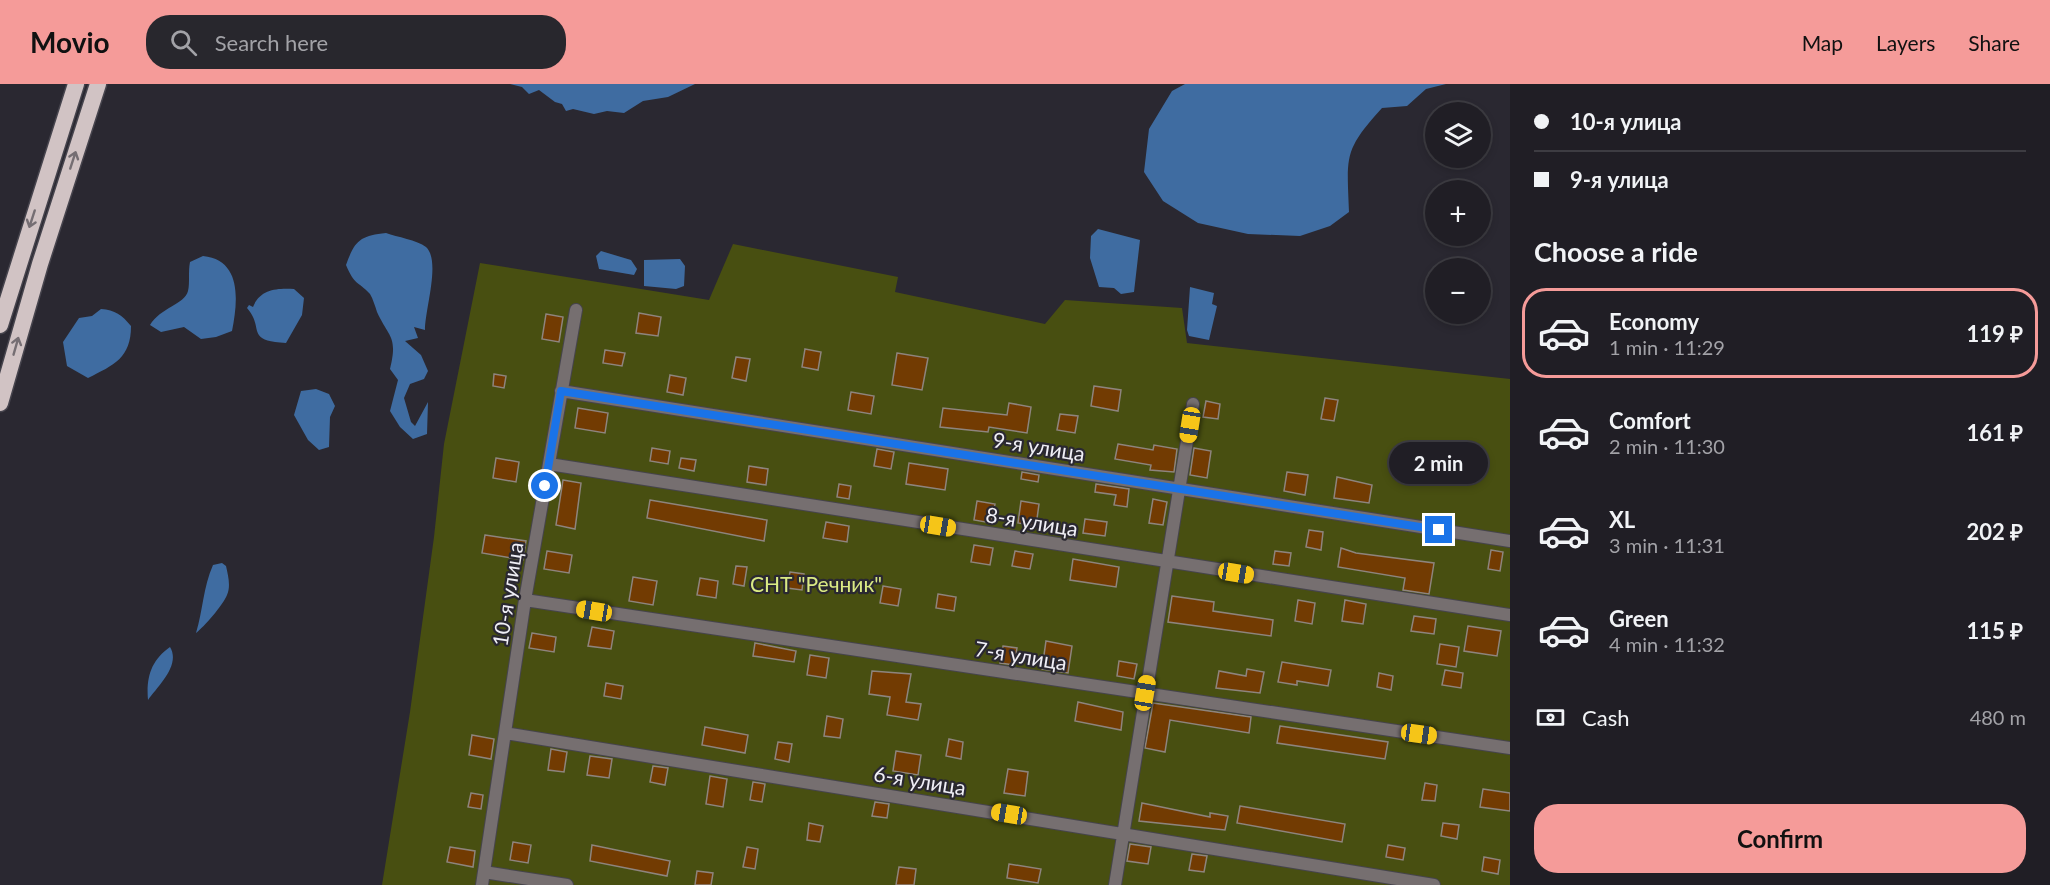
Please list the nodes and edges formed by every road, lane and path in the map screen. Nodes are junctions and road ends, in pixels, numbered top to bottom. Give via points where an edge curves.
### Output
1 (76, 84) edge
2 (98, 84) edge
3 (576, 310) dead end
4 (0, 326) edge
5 (561, 391) junction
6 (0, 403) edge
7 (1193, 404) dead end
8 (549, 464) junction
9 (1180, 488) junction
10 (1510, 541) edge
11 (1167, 563) junction
12 (525, 600) junction
13 (1510, 615) edge
14 (1145, 693) junction
15 (505, 733) junction
16 (1510, 748) edge
17 (1123, 832) junction
18 (483, 879) edge
19 (567, 885) edge
20 (1115, 885) edge
21 (1434, 885) edge

1 -> 4 highway
6 -> 2 highway
3 - 5 street, 10-я улица
5 - 8 street, 10-я улица
5 - 9 street, 9-я улица
7 - 9 street
8 - 11 street, 8-я улица
8 - 12 street, 10-я улица
9 - 10 street, 9-я улица
9 - 11 street
11 - 13 street, 8-я улица
11 - 14 street
12 - 14 street, 7-я улица
12 - 15 street, 10-я улица
14 - 16 street, 7-я улица
14 - 17 street
15 - 17 street, 6-я улица
15 - 18 street, 10-я улица
17 - 20 street
17 - 21 street, 6-я улица
18 - 19 street

